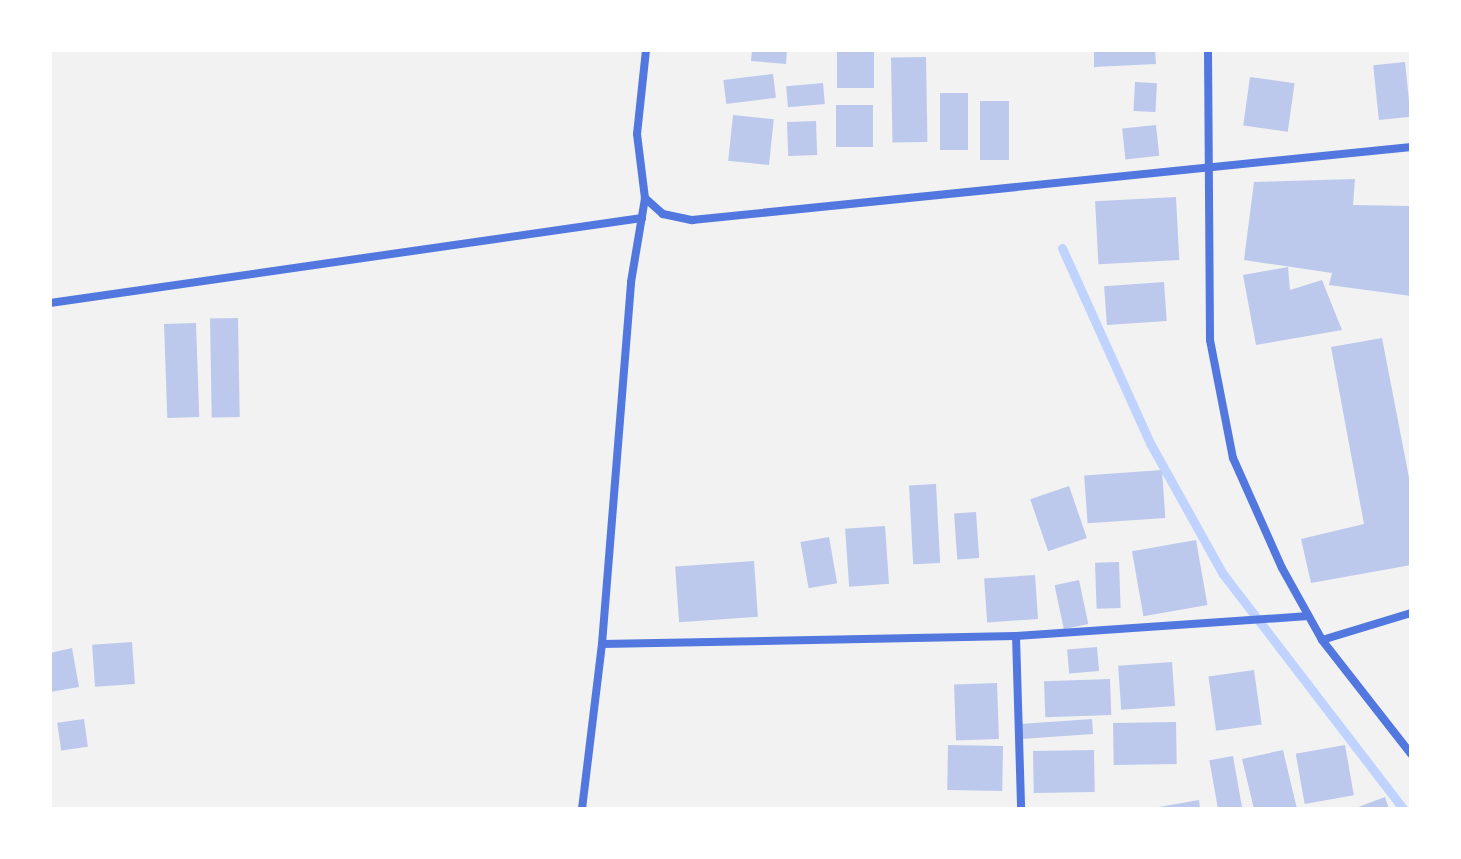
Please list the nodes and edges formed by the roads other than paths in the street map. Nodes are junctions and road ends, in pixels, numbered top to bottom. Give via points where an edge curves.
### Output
1 (646, 50) edge
2 (1208, 50) edge
3 (1411, 147) edge
4 (1212, 171) junction
5 (645, 198) junction
6 (642, 218) junction
7 (50, 303) edge
8 (1411, 613) edge
9 (1308, 616) junction
10 (1016, 636) junction
11 (1322, 640) junction
12 (602, 644) junction
13 (1411, 754) edge
14 (582, 809) edge
15 (1021, 809) edge

1 - 5 street via 637,134
2 - 4 street
3 - 4 street
4 - 5 street via 692,220 663,214
4 - 9 street via 1210,340 1233,458
5 - 6 street
6 - 7 street
6 - 12 street via 631,282
8 - 11 street
9 - 10 street
9 - 11 street
10 - 12 street
10 - 15 street
11 - 13 street
12 - 14 street

